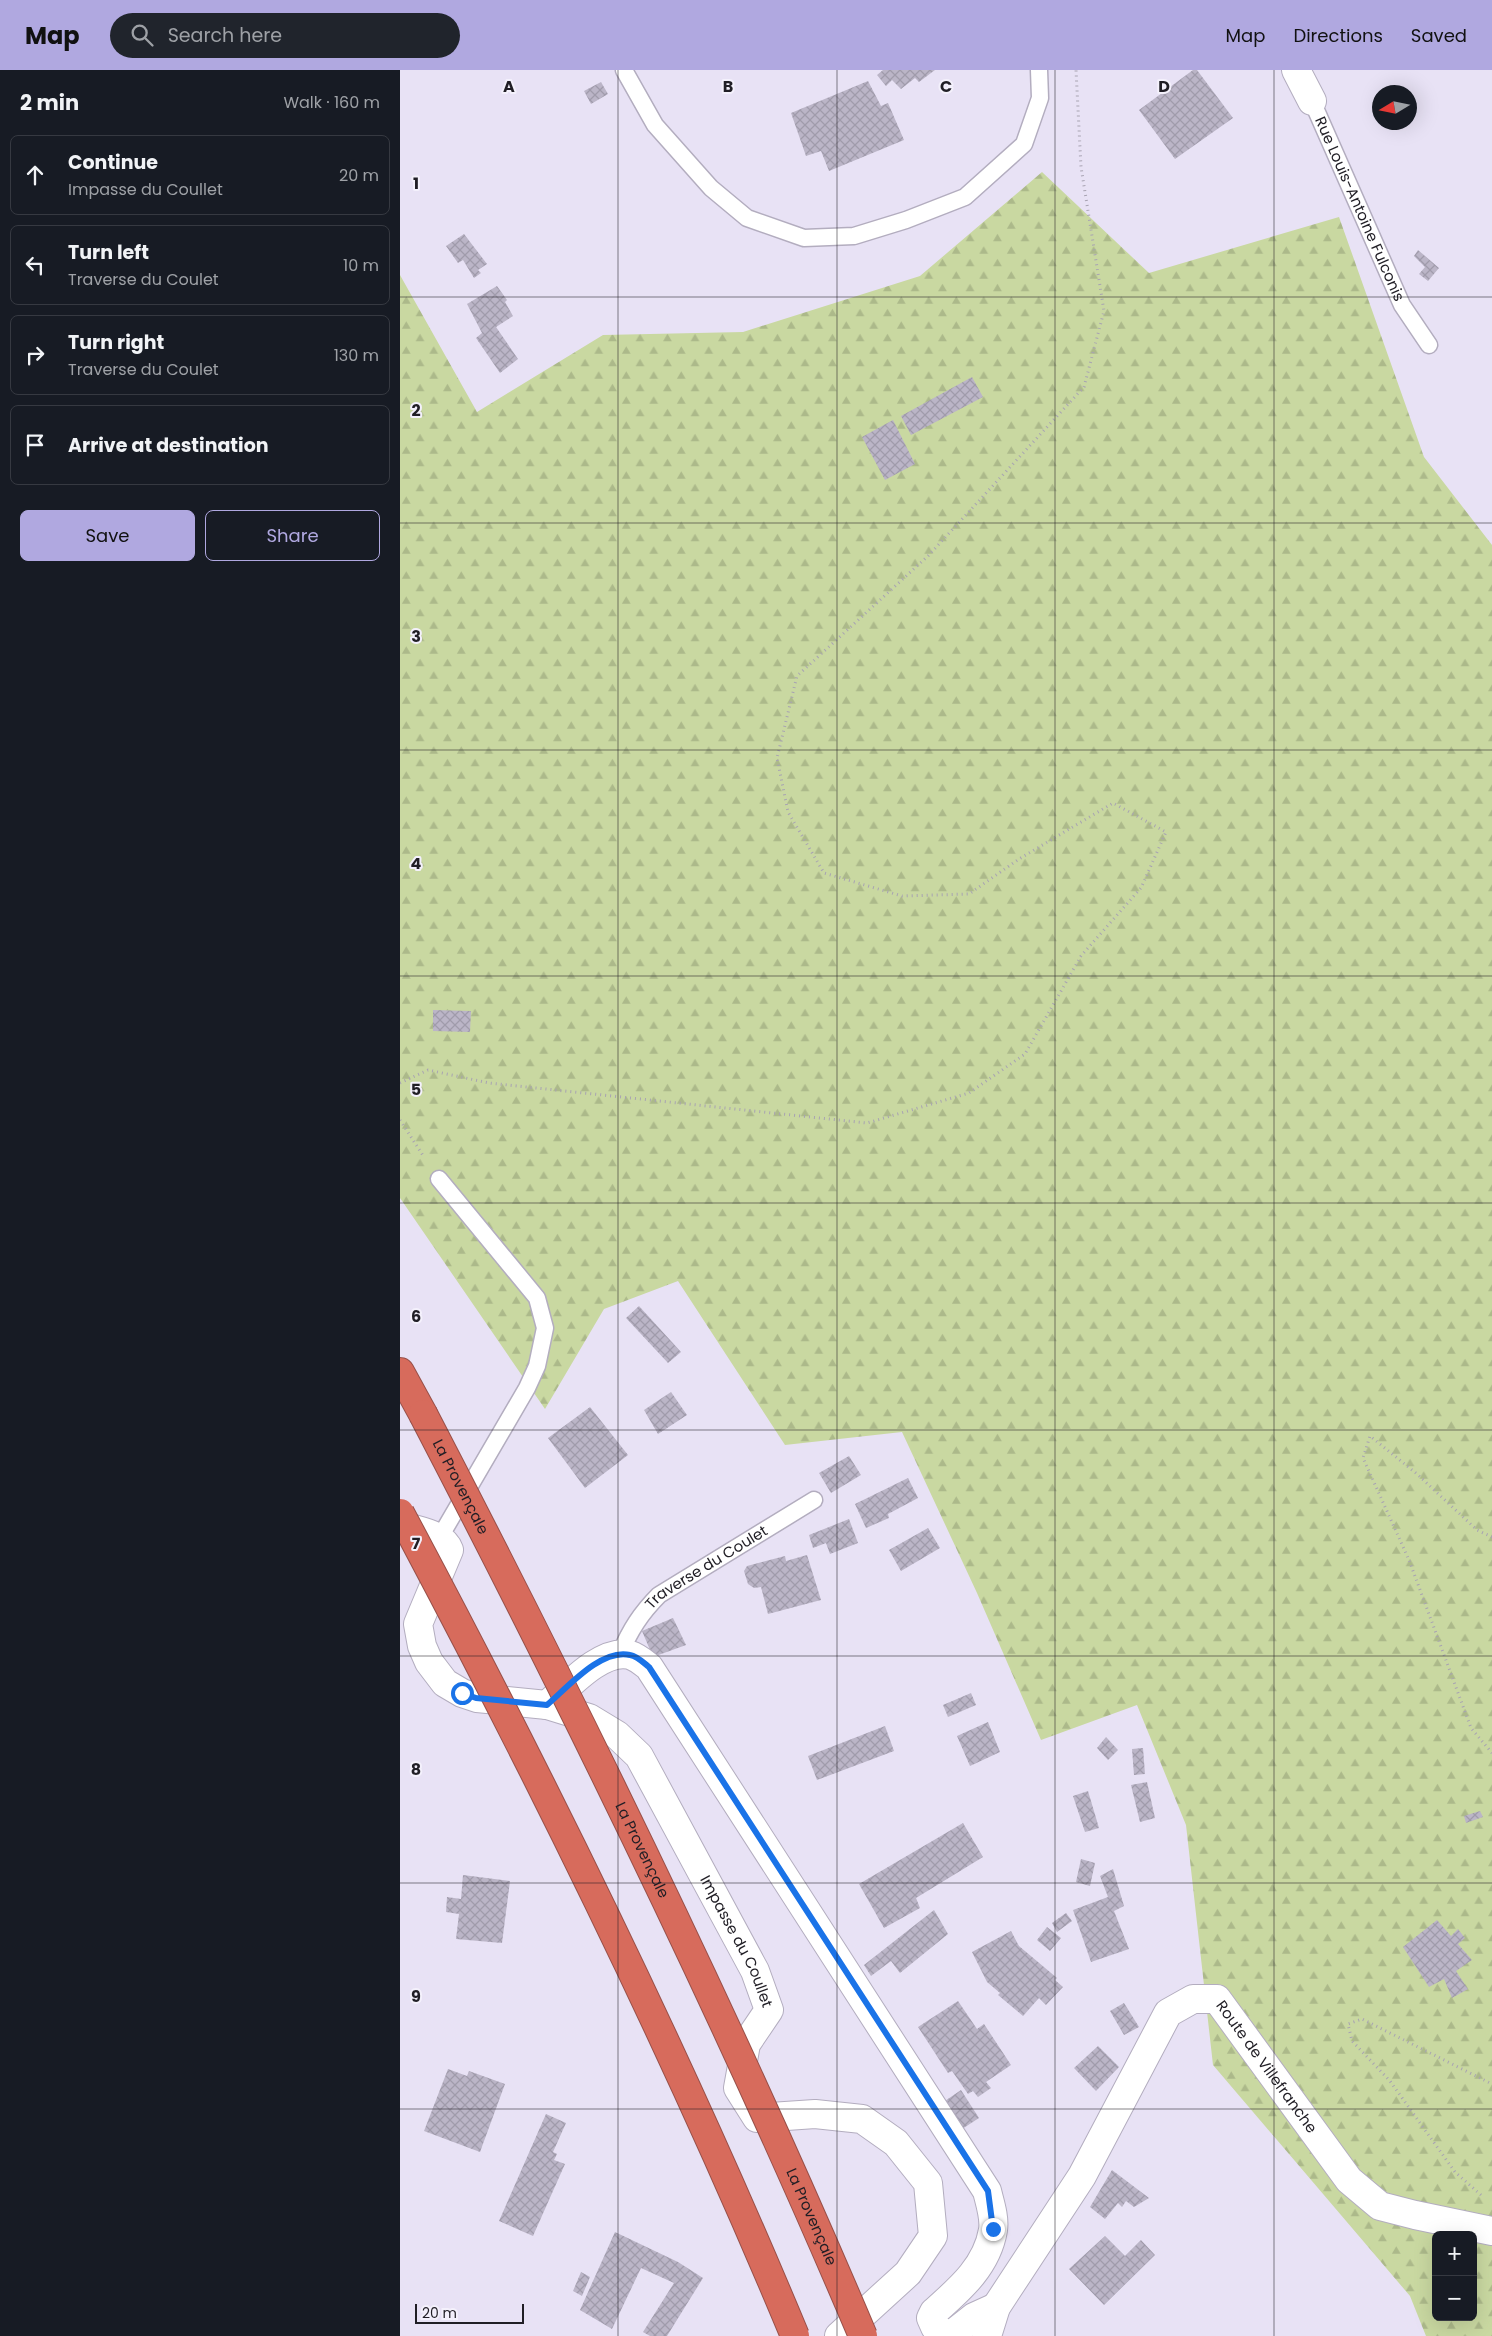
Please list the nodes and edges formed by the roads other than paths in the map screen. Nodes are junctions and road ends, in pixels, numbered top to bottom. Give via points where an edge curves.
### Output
1 (624, 70) edge
2 (1039, 70) edge
3 (1296, 70) edge
4 (1312, 101) joint
5 (1429, 345) dead end
6 (439, 1179) road end
7 (400, 1372) edge
8 (814, 1500) dead end
9 (400, 1513) edge
10 (400, 1525) edge
11 (440, 1538) junction
12 (620, 1654) junction
13 (547, 1705) junction
14 (1492, 2230) edge
15 (996, 2307) junction
16 (794, 2336) edge
17 (839, 2336) edge
18 (863, 2336) edge
19 (949, 2336) edge
20 (987, 2336) edge

1 - 2 lane via 655,125 711,188 748,218 804,238 854,236 906,220 965,196 1024,144 1040,98
3 - 4 street, Rue Louis-Antoine Fulconis
4 - 5 lane, Rue Louis-Antoine Fulconis via 1402,304
6 - 11 lane via 537,1298 546,1328 537,1366 527,1388
7 - 18 highway, La Provençale, bridge via 502,1566 670,1905 816,2224
8 - 12 lane, Traverse du Coulet via 659,1595 630,1630
9 - 16 highway, bridge via 560,1825 666,2044
10 - 11 street
11 - 13 street, Impasse du Coullet via 447,1542 449,1550 418,1624 429,1662 445,1683 462,1693 476,1698
12 - 13 street via 605,1657 594,1664
12 - 19 street via 631,1655 649,1667 988,2191 993,2229 982,2261 931,2318 935,2327
13 - 17 street, Impasse du Coullet via 589,1718 617,1735 639,1756 755,1971 769,2010 746,2044 738,2088 757,2118 815,2114 862,2119 896,2143 928,2183 932,2236 908,2273
14 - 15 street, Route de Villefranche via 1414,2216 1380,2206 1349,2180 1216,1999 1193,1999 1168,2013 1082,2176
15 - 19 street via 974,2317
15 - 20 street, Route de Villefranche

